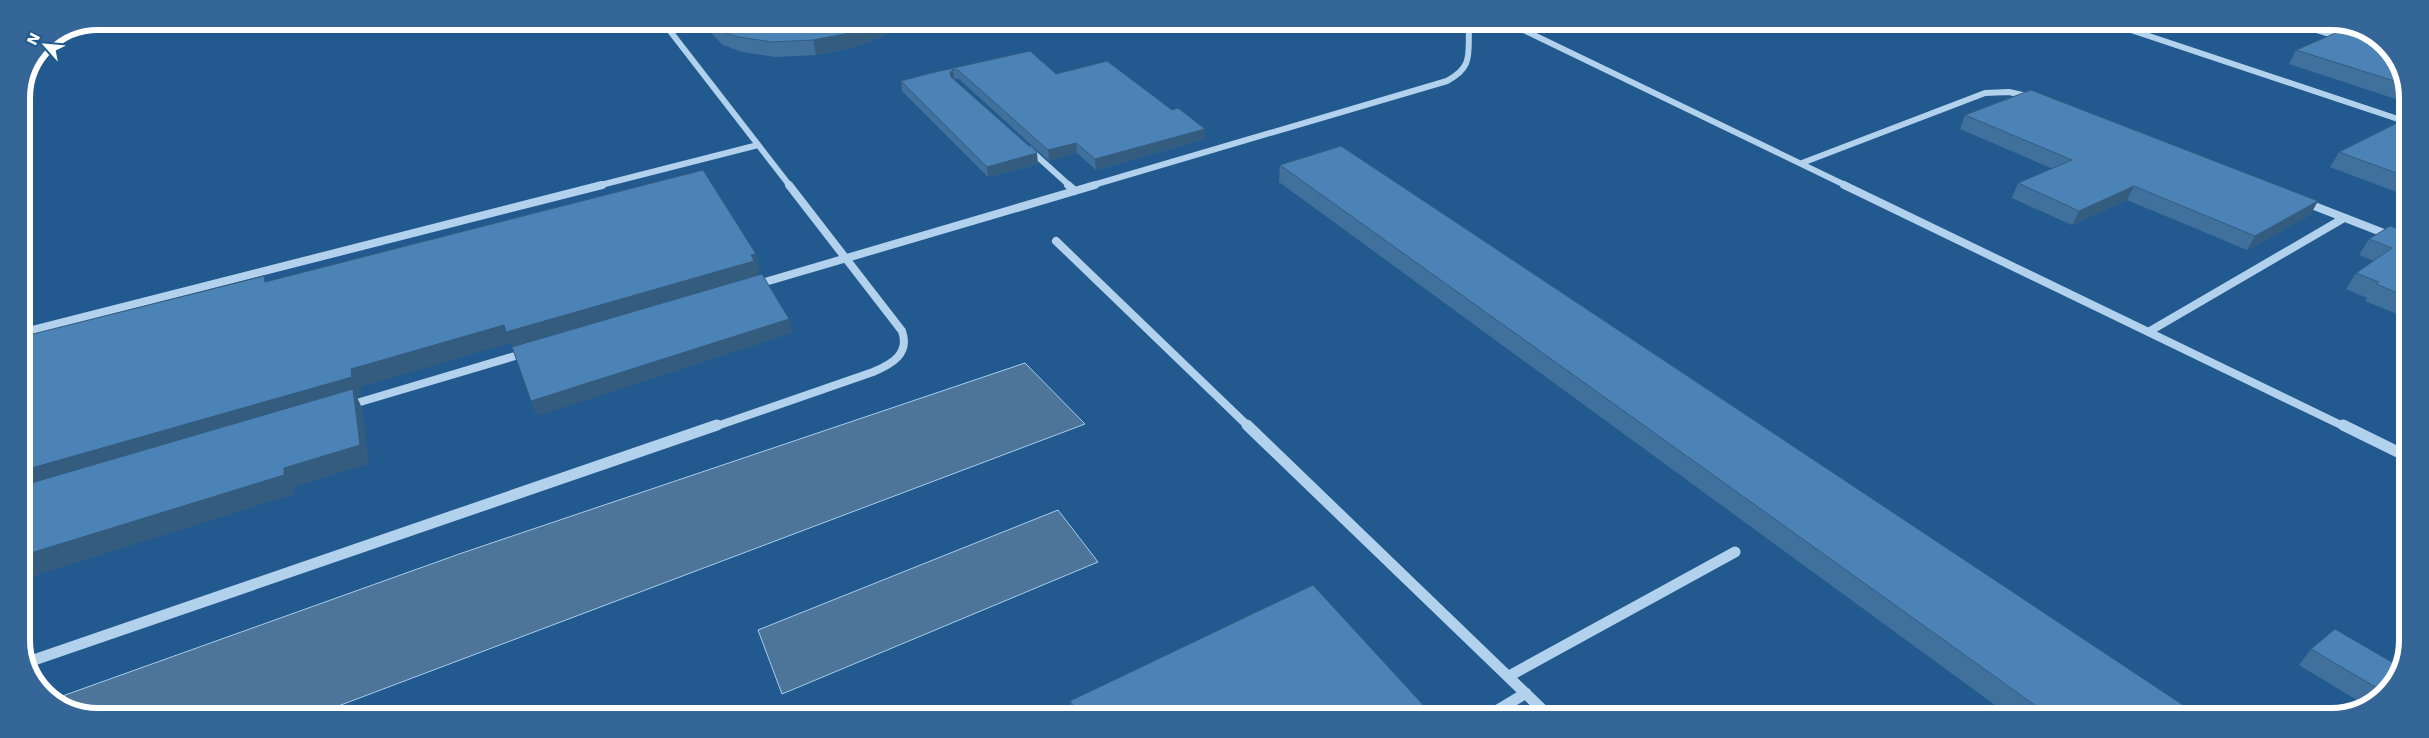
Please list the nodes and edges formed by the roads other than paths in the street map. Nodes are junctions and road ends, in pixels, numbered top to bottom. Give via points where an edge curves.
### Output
1 (669, 30) edge
2 (1469, 30) edge
3 (1524, 30) edge
4 (2131, 30) edge
5 (2318, 30) edge
6 (2345, 38) edge
7 (2036, 99) edge
8 (2399, 119) edge
9 (758, 145) junction
10 (1026, 146) edge
11 (1802, 163) junction
12 (1076, 191) junction
13 (2297, 200) edge
14 (2344, 218) junction
15 (2399, 239) edge
16 (1056, 241) dead end
17 (846, 258) junction
18 (750, 286) edge
19 (30, 331) edge
20 (2150, 331) junction
21 (539, 349) edge
22 (338, 408) edge
23 (2399, 453) edge
24 (1735, 552) dead end
25 (33, 660) edge
26 (1509, 676) junction
27 (1526, 693) junction
28 (1501, 708) edge
29 (1541, 708) edge

1 - 9 lane
2 - 12 lane via 1467,67 1447,81
3 - 11 lane
4 - 8 lane
5 - 6 lane
7 - 11 lane via 2009,92 1985,93
9 - 17 lane
9 - 19 lane
10 - 12 lane
11 - 20 lane
12 - 17 lane
13 - 14 lane
14 - 15 lane
14 - 20 lane
16 - 26 lane
17 - 18 lane
17 - 25 lane via 906,338 902,353 885,367
20 - 23 lane
21 - 22 lane
24 - 26 lane
26 - 27 lane
27 - 28 lane
27 - 29 lane

